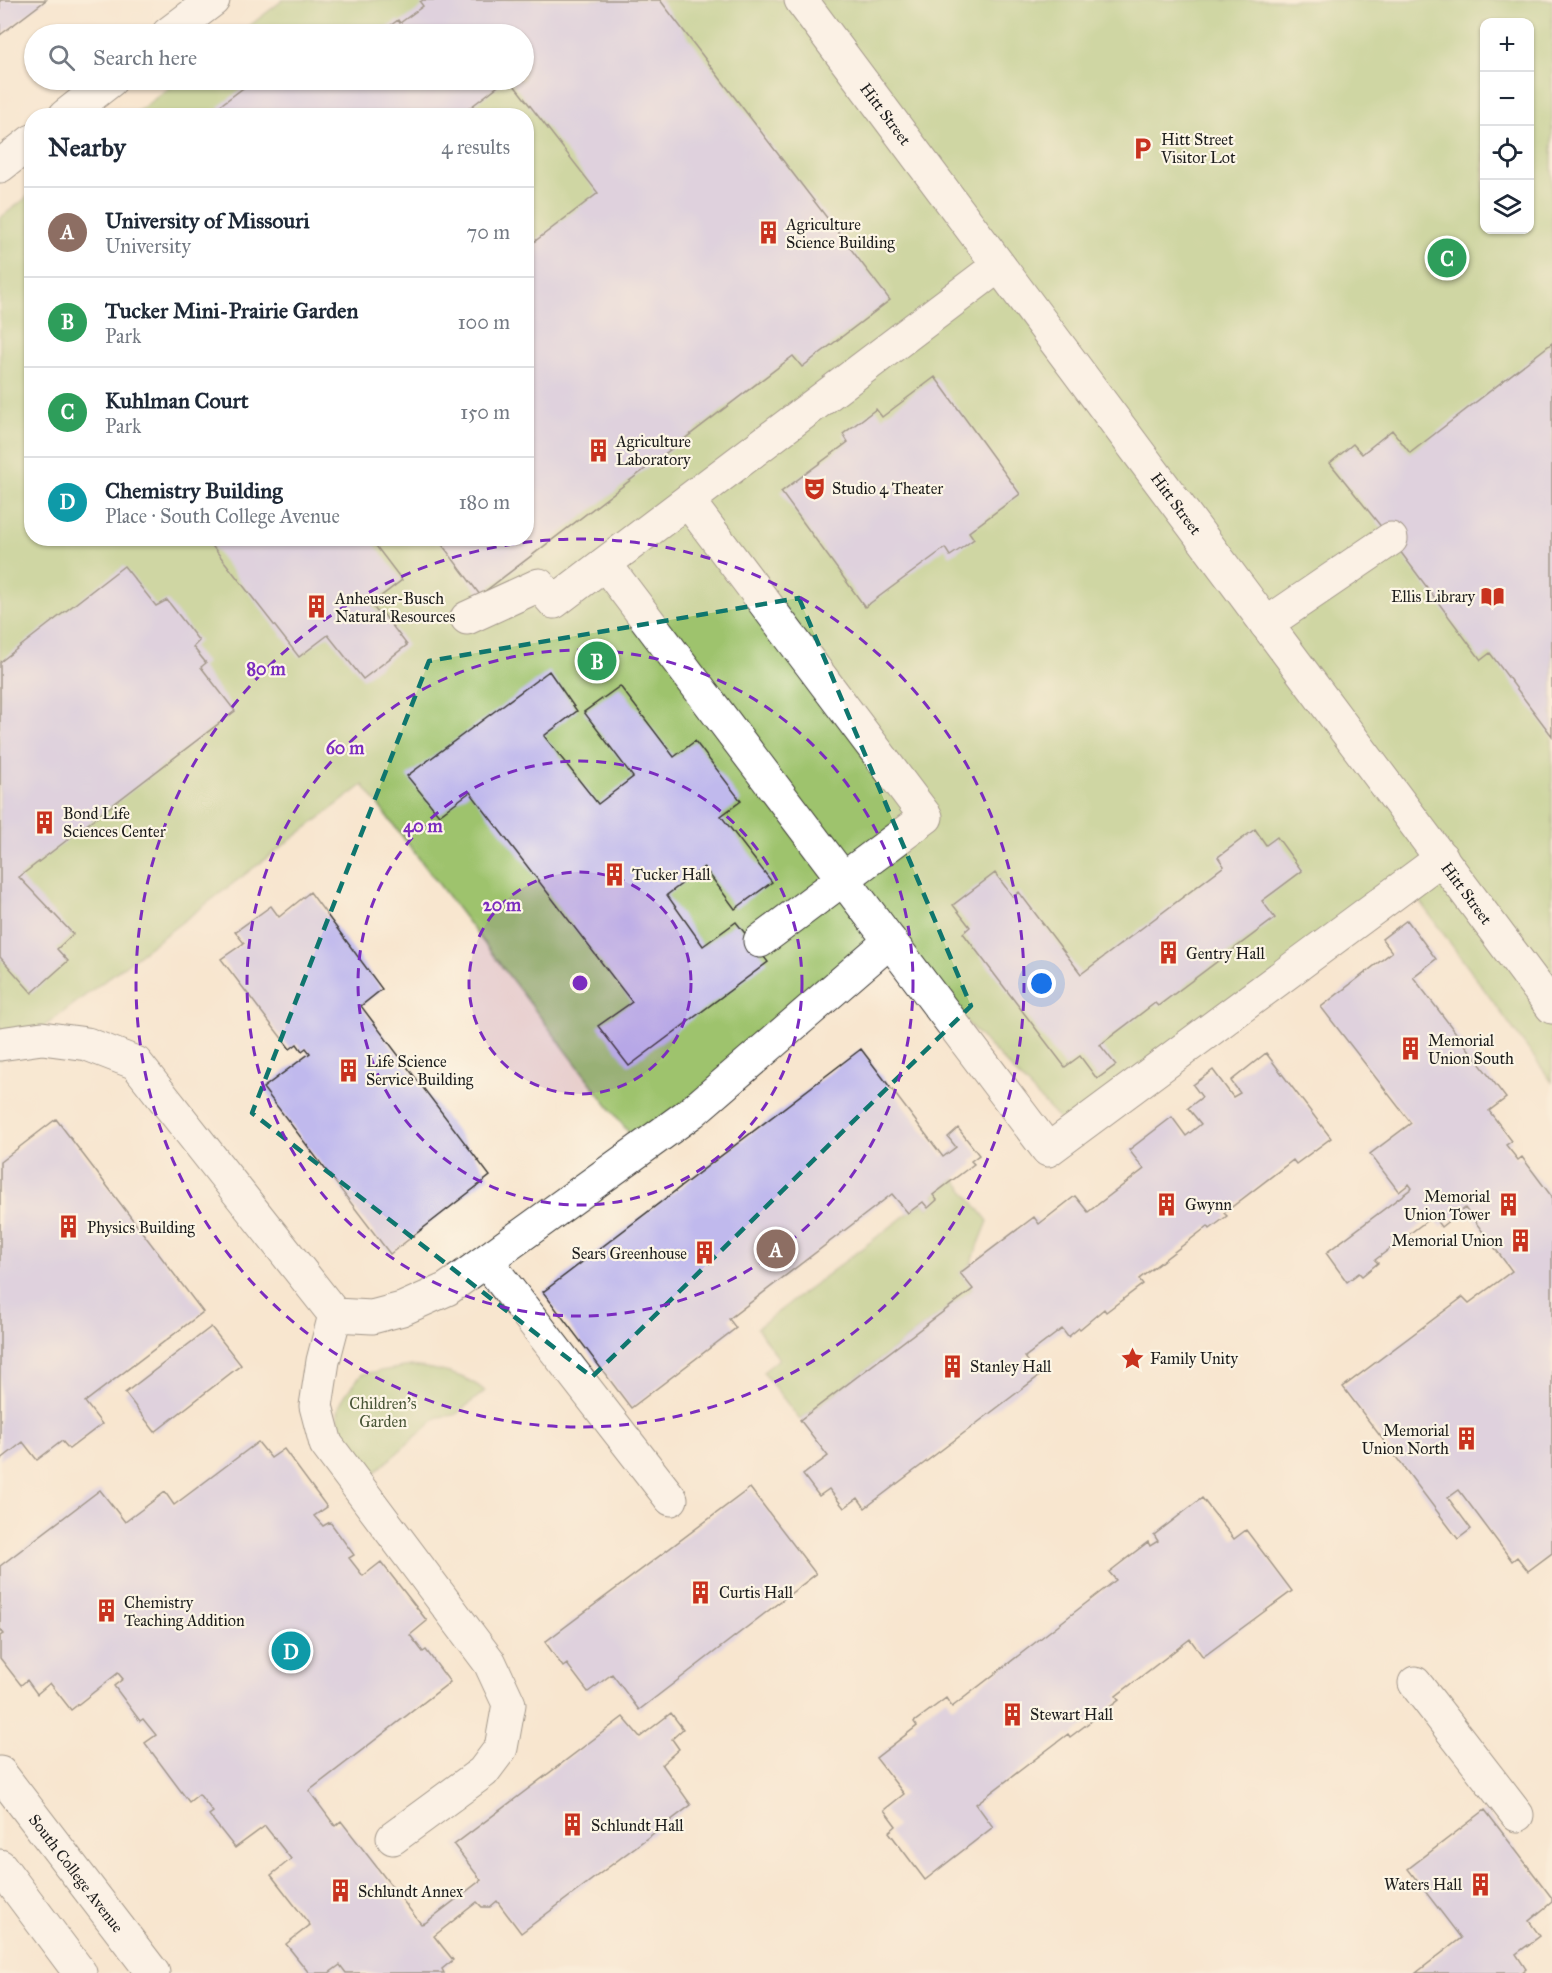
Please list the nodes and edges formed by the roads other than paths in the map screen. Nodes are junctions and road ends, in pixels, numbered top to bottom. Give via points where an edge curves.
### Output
1 (213, 0) edge
2 (801, 0) edge
3 (181, 24) edge
4 (98, 90) edge
5 (74, 108) edge
6 (24, 147) edge
7 (0, 166) edge
8 (998, 266) junction
9 (688, 501) junction
10 (1391, 539) dead end
11 (605, 564) junction
12 (467, 618) dead end
13 (1266, 624) junction
14 (1442, 858) junction
15 (842, 879) junction
16 (890, 940) junction
17 (760, 942) dead end
18 (1552, 1007) edge
19 (0, 1044) edge
20 (487, 1262) junction
21 (335, 1315) junction
22 (671, 1499) dead end
23 (1415, 1683) dead end
24 (0, 1773) edge
25 (1517, 1815) dead end
26 (393, 1838) dead end
27 (0, 1866) edge
28 (80, 1973) edge
29 (153, 1973) edge

1 - 3 street
2 - 8 street, Hitt Street
4 - 5 street
6 - 7 street
8 - 9 street
8 - 13 street, Hitt Street
9 - 11 street
9 - 15 street via 926,817
10 - 13 street
11 - 12 street via 554,602 539,585
11 - 15 street
13 - 14 street, Hitt Street
14 - 16 street via 1048,1150
14 - 18 street, Hitt Street
15 - 16 street
15 - 17 street
16 - 20 street via 692,1112
19 - 21 street via 42,1038 87,1044 136,1063
20 - 21 street via 447,1290 402,1309 372,1317
20 - 22 street
21 - 26 street via 316,1406 326,1444 490,1663 508,1704 501,1748 483,1772
23 - 25 street
24 - 29 street, South College Avenue
27 - 28 street

